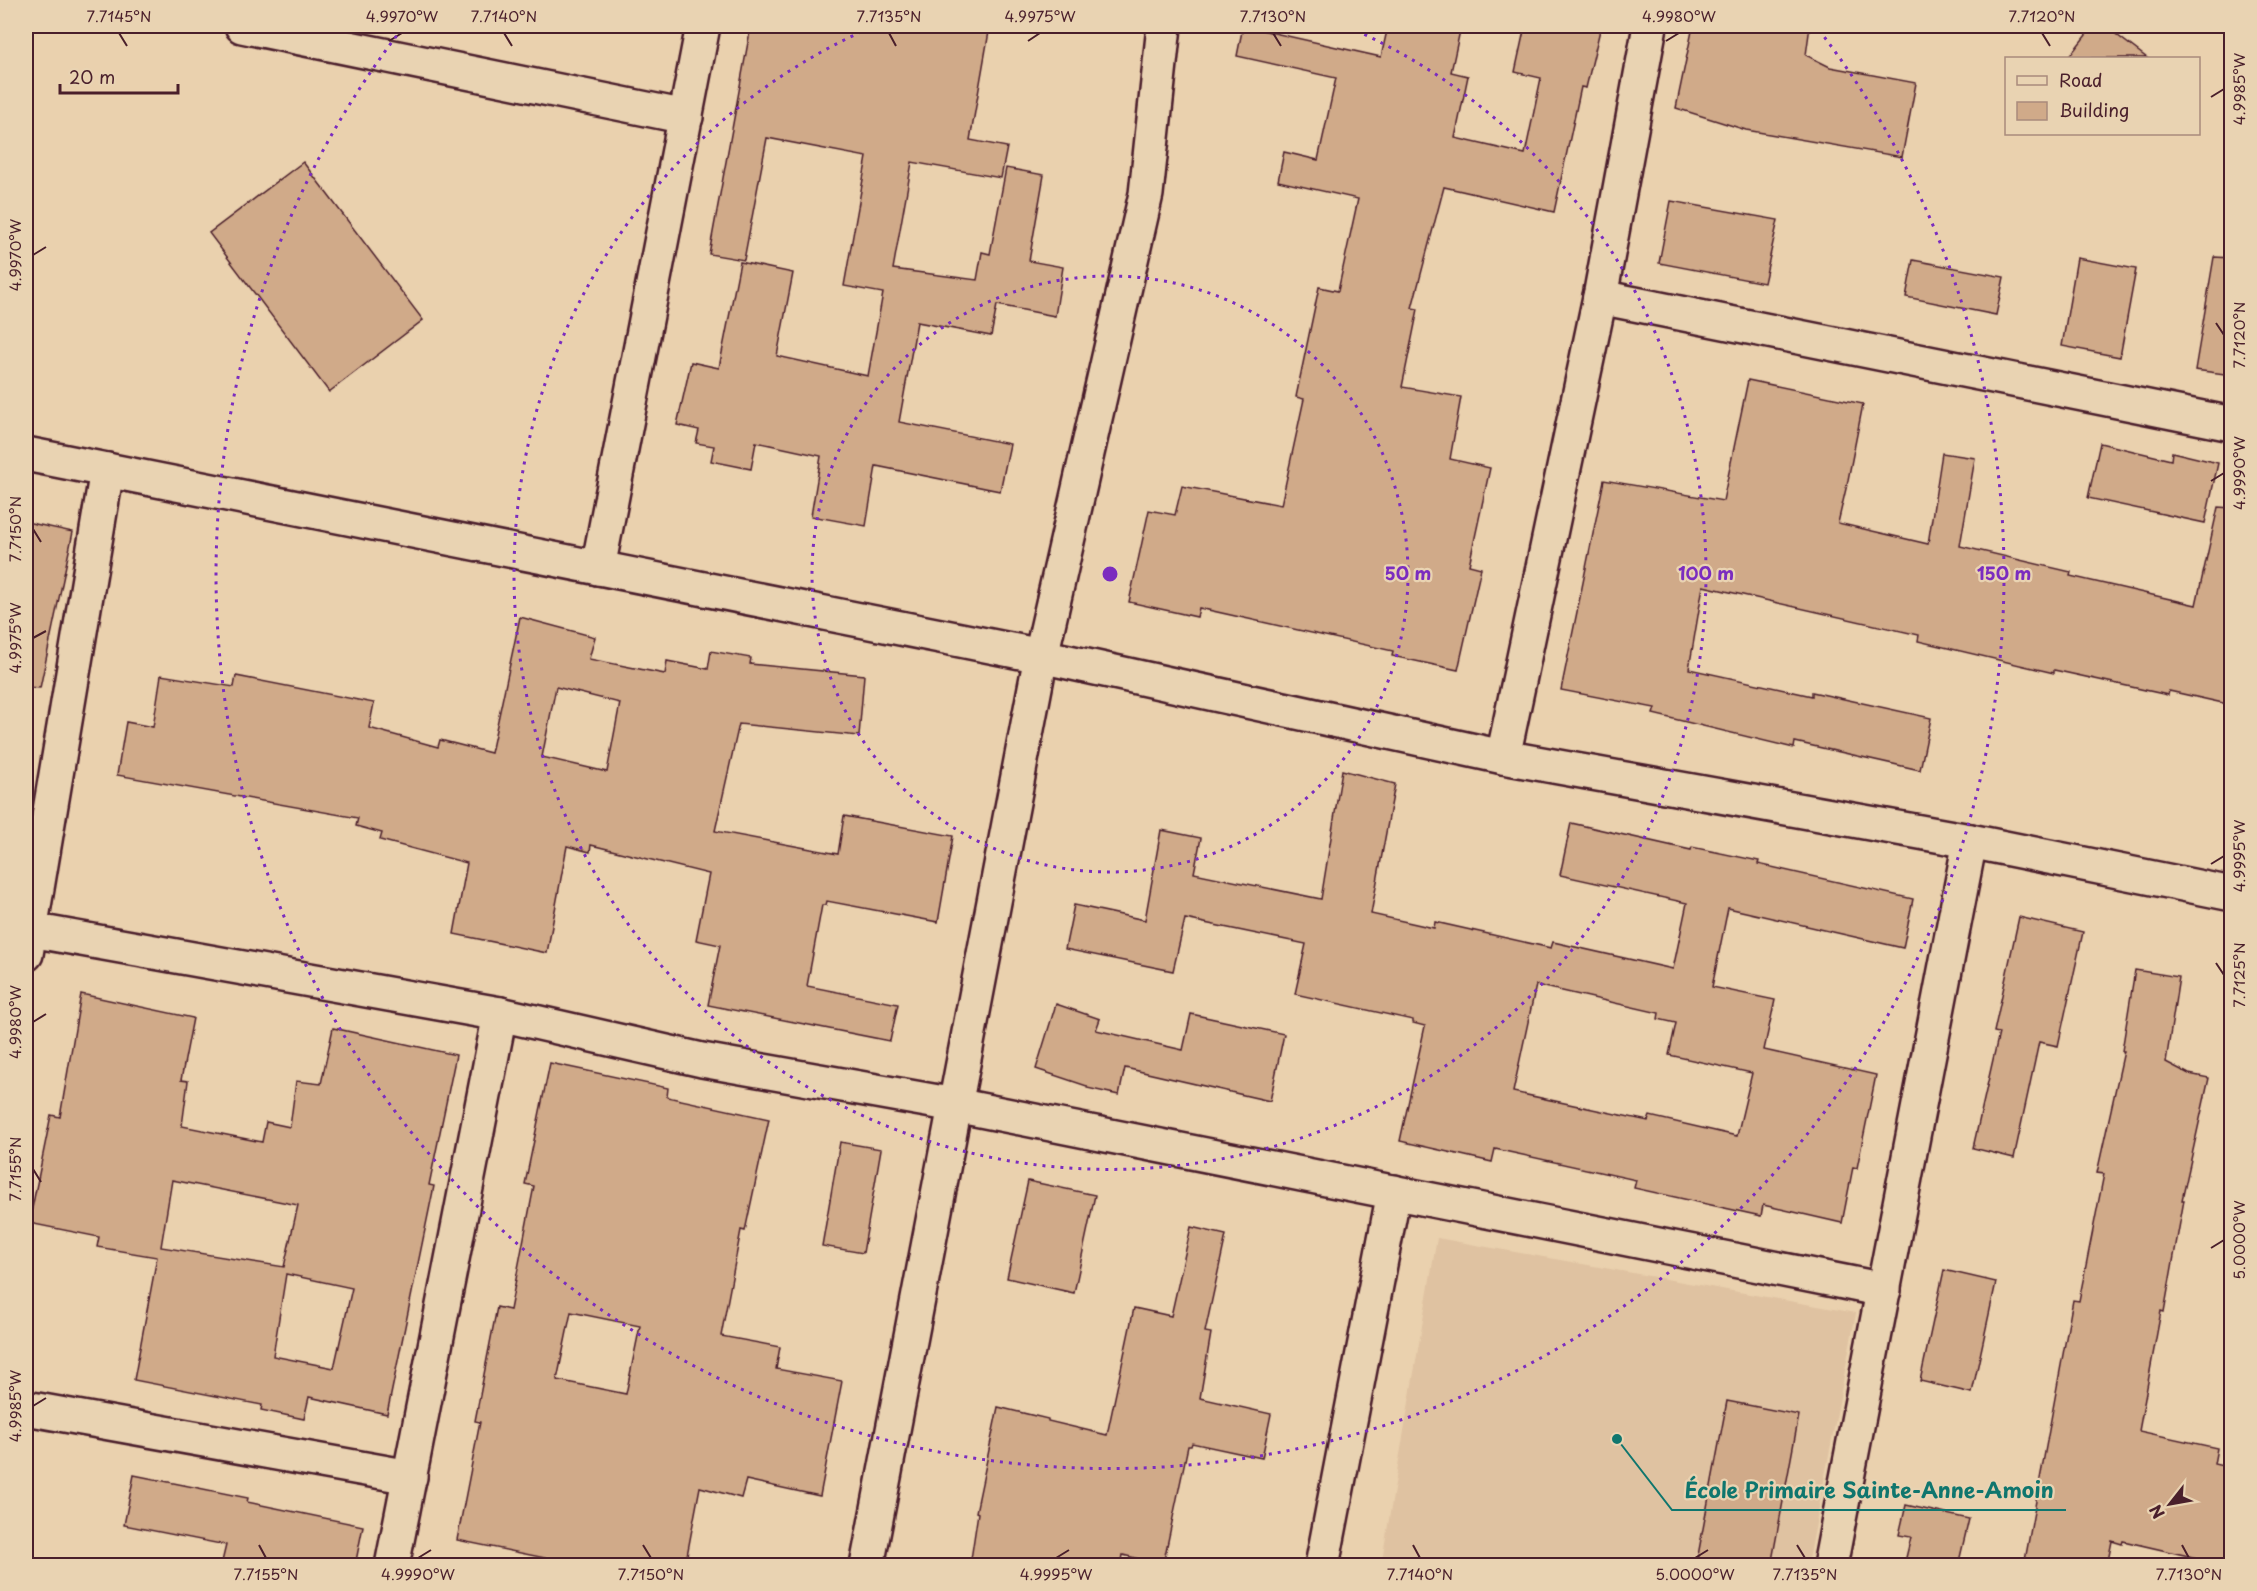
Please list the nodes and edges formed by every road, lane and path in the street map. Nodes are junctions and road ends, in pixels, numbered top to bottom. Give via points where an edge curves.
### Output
1 (242, 26) edge
2 (703, 26) edge
3 (1164, 26) edge
4 (1650, 26) edge
5 (686, 117) junction
6 (1600, 297) junction
7 (2232, 424) edge
8 (26, 454) edge
9 (107, 470) junction
10 (598, 568) junction
11 (1041, 656) junction
12 (1503, 757) junction
13 (1970, 841) junction
14 (2232, 894) edge
15 (28, 942) edge
16 (500, 1014) junction
17 (955, 1105) junction
18 (1394, 1192) junction
19 (1884, 1290) junction
20 (26, 1408) edge
21 (410, 1477) junction
22 (392, 1566) edge
23 (867, 1566) edge
24 (1322, 1566) edge
25 (1830, 1566) edge

1 - 5 street
2 - 5 street
3 - 11 street via 1146,194
4 - 6 street
5 - 10 street
6 - 7 street
6 - 12 street
8 - 9 street
9 - 10 street
9 - 15 street
10 - 11 street
11 - 12 street
11 - 17 street
12 - 13 street
13 - 14 street
13 - 19 street
15 - 16 street
16 - 17 street via 702,1060
16 - 21 street
17 - 18 street
17 - 23 street
18 - 19 street
18 - 24 street
19 - 25 street
20 - 21 street
21 - 22 street

